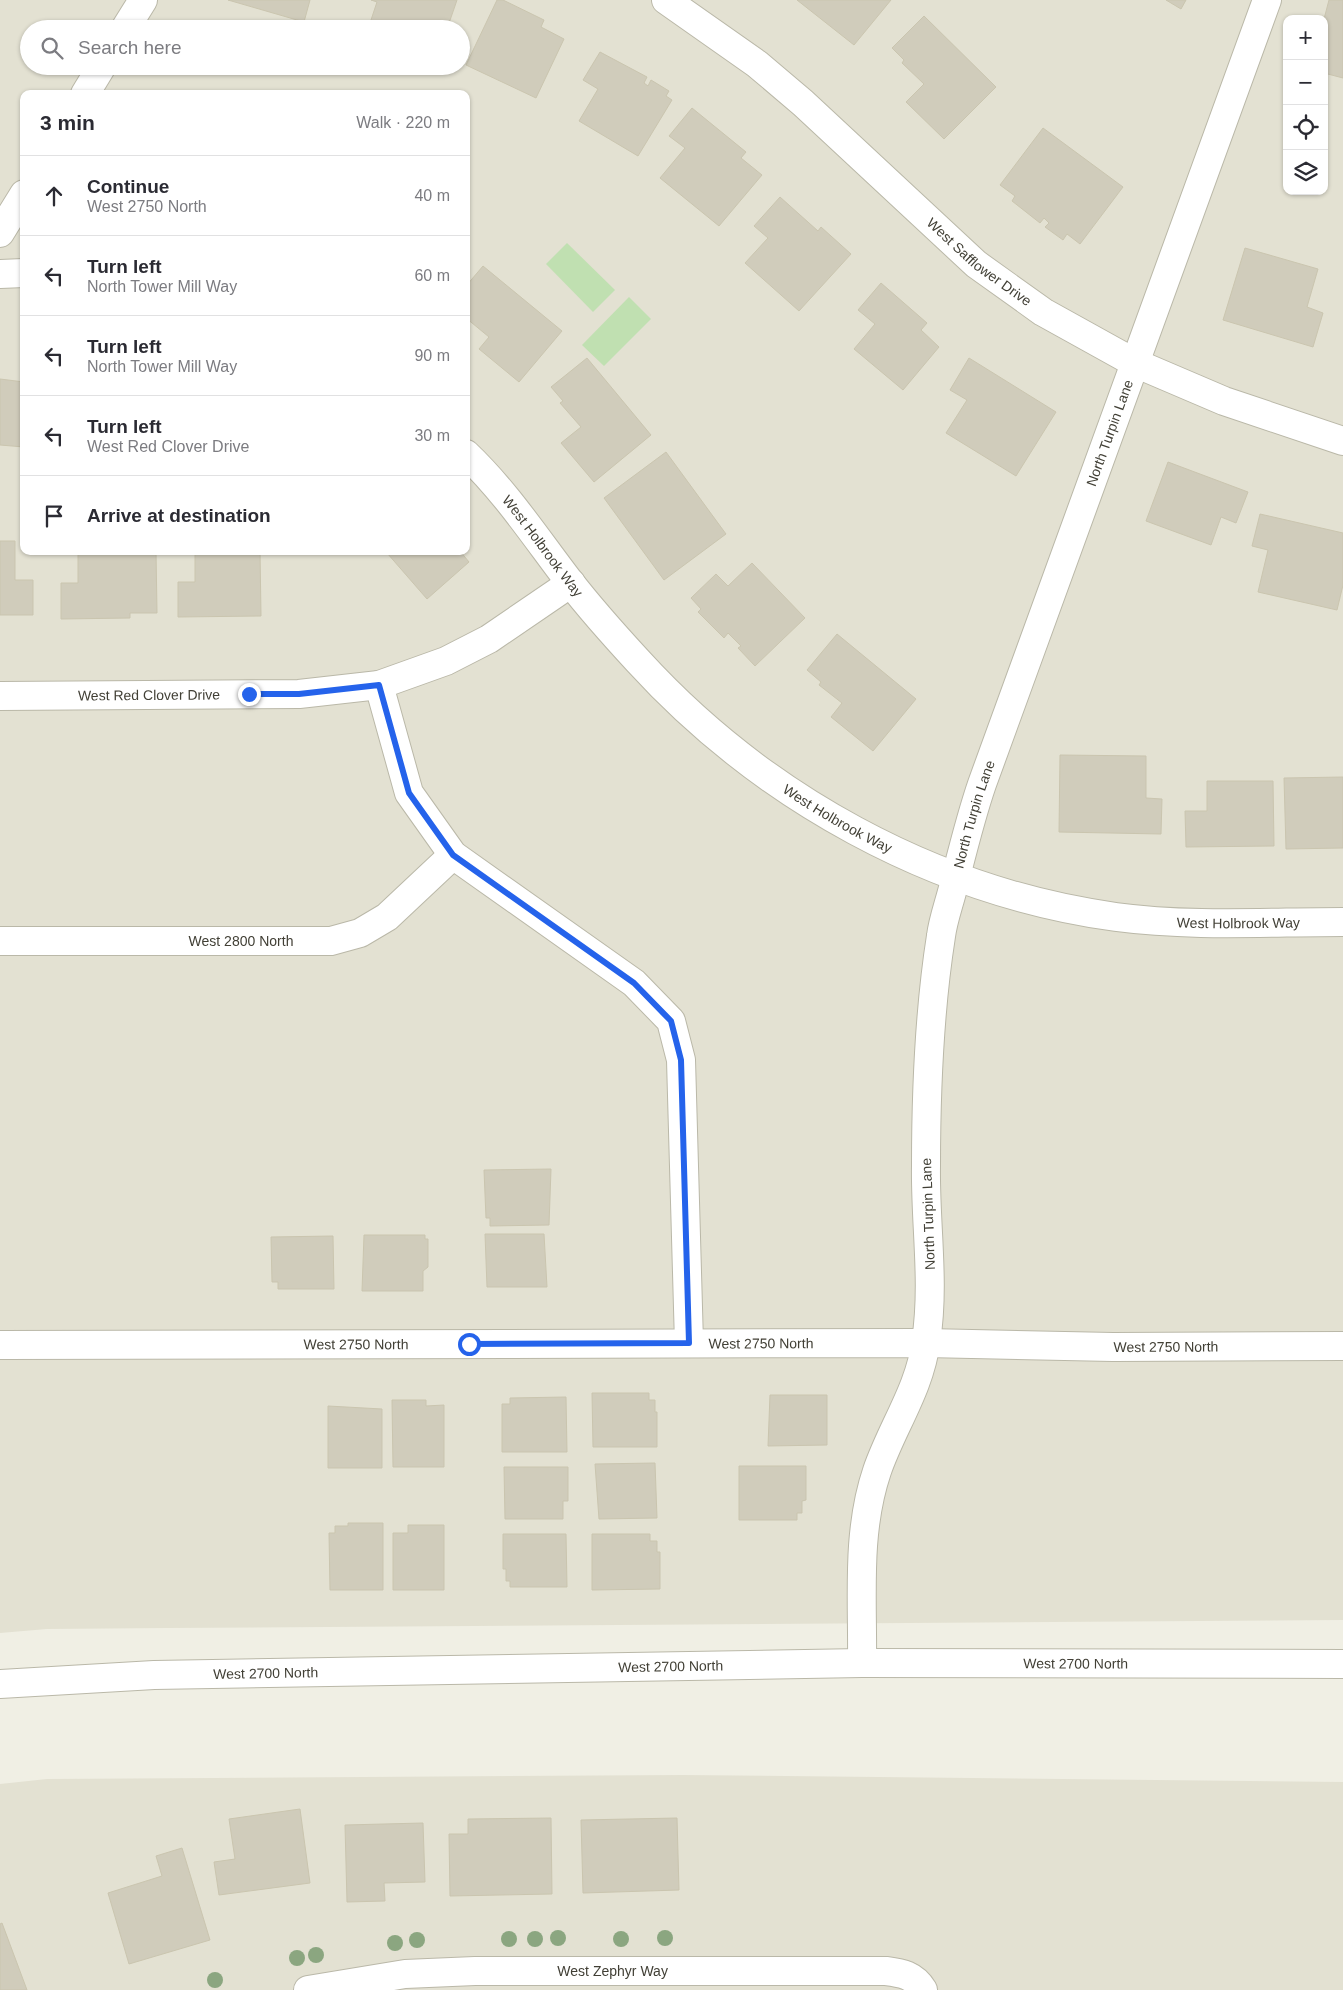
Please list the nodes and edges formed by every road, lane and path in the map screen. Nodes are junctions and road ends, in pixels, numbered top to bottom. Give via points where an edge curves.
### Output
1 (143, 0) edge
2 (666, 0) edge
3 (1266, 0) edge
4 (131, 20) edge
5 (97, 75) edge
6 (87, 90) edge
7 (20, 200) edge
8 (0, 233) edge
9 (20, 273) edge
10 (0, 274) edge
11 (1135, 363) junction
12 (1343, 441) edge
13 (470, 458) edge
14 (571, 583) junction
15 (379, 685) junction
16 (0, 696) edge
17 (453, 855) junction
18 (956, 877) junction
19 (1343, 922) edge
20 (0, 941) edge
21 (689, 1343) junction
22 (926, 1343) junction
23 (0, 1345) edge
24 (1343, 1346) edge
25 (862, 1663) junction
26 (1343, 1664) edge
27 (0, 1684) edge
28 (475, 1981) edge
29 (920, 1985) edge
30 (308, 1990) edge

1 - 4 street
2 - 11 street, West Safflower Drive via 757,64 803,103 976,264 1043,312
3 - 11 street, North Turpin Lane
5 - 6 street
7 - 8 street
9 - 10 street
11 - 12 street, West Safflower Drive via 1224,401
11 - 18 street, North Turpin Lane via 968,824
13 - 14 street, West Holbrook Way via 507,498
14 - 15 street, West Red Clover Drive via 489,639 446,661
14 - 18 street, West Holbrook Way via 680,705 733,750 775,782 822,811 870,838
15 - 16 street, West Red Clover Drive via 299,694
15 - 17 street via 409,793
17 - 20 street, West 2800 North via 388,917 360,933 331,941
17 - 21 street via 634,983 671,1021 681,1060
18 - 19 street, West Holbrook Way via 1024,899 1119,917 1167,922
18 - 22 street, North Turpin Lane via 941,934 926,1105 930,1304
21 - 22 street, West 2750 North
21 - 23 street, West 2750 North
22 - 24 street, West 2750 North
22 - 25 street, North Turpin Lane via 912,1392 885,1450 869,1500 862,1554
25 - 26 street, West 2700 North
25 - 27 street, West 2700 North via 164,1674
28 - 29 street, West Zephyr Way via 886,1971 905,1974
28 - 30 street, West Zephyr Way via 404,1974

